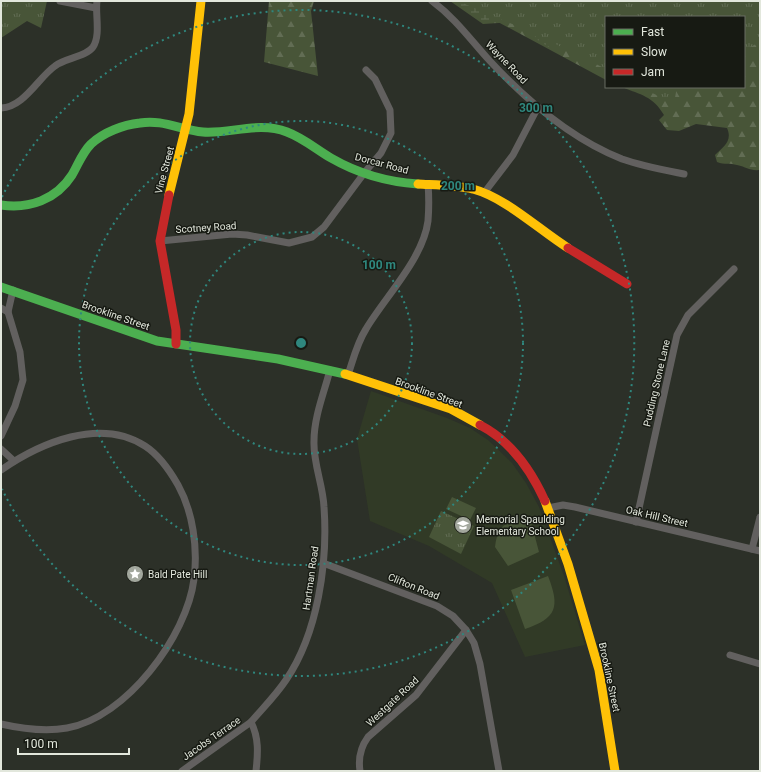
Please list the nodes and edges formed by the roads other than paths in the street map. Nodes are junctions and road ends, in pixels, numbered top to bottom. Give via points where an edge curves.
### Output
1 (60, 1) edge
2 (200, 1) edge
3 (432, 1) edge
4 (96, 4) edge
5 (366, 70) dead end
6 (538, 107) junction
7 (1, 108) edge
8 (186, 129) junction
9 (365, 172) junction
10 (684, 174) dead end
11 (428, 184) junction
12 (484, 193) junction
13 (1, 205) edge
14 (160, 241) junction
15 (734, 269) dead end
16 (627, 284) dead end
17 (1, 287) edge
18 (13, 290) junction
19 (1, 308) edge
20 (8, 312) junction
21 (176, 344) junction
22 (330, 370) junction
23 (348, 375) junction
24 (1, 436) edge
25 (1, 449) edge
26 (14, 461) junction
27 (1, 470) edge
28 (548, 508) junction
29 (760, 517) edge
30 (636, 522) junction
31 (752, 549) junction
32 (760, 551) edge
33 (324, 563) junction
34 (466, 630) junction
35 (730, 655) dead end
36 (760, 664) edge
37 (251, 722) junction
38 (1, 724) edge
39 (182, 771) edge
40 (256, 771) edge
41 (360, 771) edge
42 (499, 771) edge
43 (615, 771) edge

1 - 4 street
2 - 8 street, Vine Street
3 - 6 street, Wayne Road via 447,12 489,59
4 - 7 street via 96,39 93,47 85,53 59,63 46,72 17,103
5 - 9 street, Scotney Road via 384,94 392,121 391,133 381,153
6 - 10 street, Wayne Road via 587,142 649,167
6 - 12 street via 513,155
8 - 9 street, Dorcar Road via 215,133 271,128 280,130 339,163
8 - 13 street, Dorcar Road via 149,122 116,128 102,135 86,150 69,179 54,194 37,205 13,208
8 - 14 street, Vine Street
9 - 11 street, Dorcar Road via 401,182
9 - 14 street, Scotney Road via 324,227 312,237 289,243 247,234
11 - 12 street, Dorcar Road via 455,186
11 - 23 street via 428,222 418,248 403,276 365,330
12 - 16 street, Dorcar Road via 585,260
14 - 21 street, Vine Street via 176,330
15 - 30 street, Pudding Stone Lane via 688,315 677,335
17 - 18 street, Brookline Street
18 - 20 street
18 - 21 street, Brookline Street via 110,326 157,341
19 - 20 street
20 - 24 street via 20,352 23,380 15,406
21 - 22 street, Brookline Street via 278,359
22 - 23 street, Brookline Street
22 - 33 street, Hartman Road via 316,420 314,441 324,505
23 - 28 street, Brookline Street via 451,409 492,431 524,463
25 - 26 street
26 - 27 street
26 - 38 street via 59,440 81,435 116,435 146,446 169,470 183,495 192,526 194,579 189,602 162,655 125,699 85,723 68,728 36,730
28 - 30 street, Oak Hill Street via 563,505
28 - 43 street, Brookline Street via 568,564 599,670
29 - 31 street
30 - 31 street, Oak Hill Street
31 - 32 street, Oak Hill Street
33 - 34 street, Clifton Road via 437,606 453,616
33 - 37 street, Hartman Road via 315,617 300,654 287,679
34 - 41 street, Westgate Road via 416,695 368,738 360,751
34 - 42 street, Clifton Road via 474,644 480,664
35 - 36 street
37 - 39 street, Jacobs Terrace
37 - 40 street via 258,743

